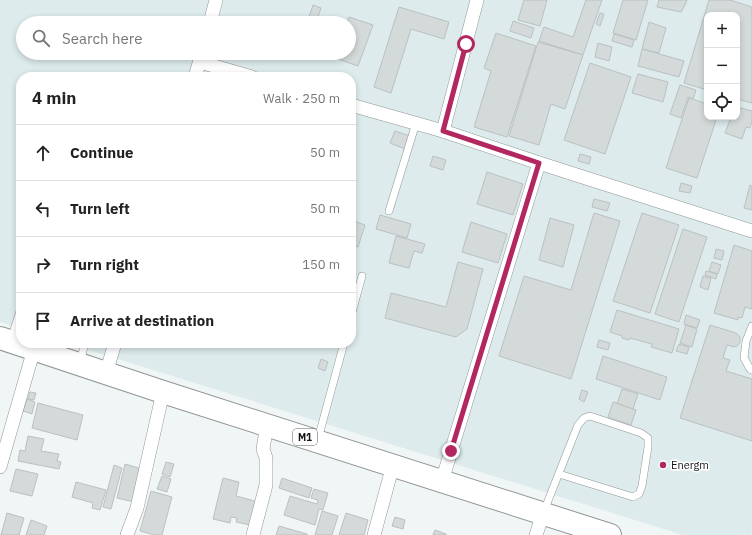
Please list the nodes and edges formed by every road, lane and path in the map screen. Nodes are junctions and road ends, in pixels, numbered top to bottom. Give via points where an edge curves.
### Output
1 (216, 0) edge
2 (477, 0) edge
3 (212, 16) edge
4 (200, 60) edge
5 (206, 60) edge
6 (197, 72) edge
7 (239, 72) edge
8 (356, 106) edge
9 (416, 123) junction
10 (443, 131) junction
11 (539, 163) junction
12 (389, 211) dead end
13 (752, 231) edge
14 (362, 276) dead end
15 (356, 298) edge
16 (16, 318) edge
17 (752, 326) edge
18 (5, 340) edge
19 (16, 343) edge
20 (31, 348) edge
21 (84, 348) edge
22 (114, 348) edge
23 (343, 348) edge
24 (34, 349) junction
25 (79, 364) junction
26 (752, 370) edge
27 (106, 373) junction
28 (162, 392) junction
29 (267, 425) junction
30 (317, 441) junction
31 (393, 465) junction
32 (0, 467) edge
33 (559, 474) junction
34 (442, 481) junction
35 (543, 513) junction
36 (127, 535) edge
37 (253, 535) edge
38 (374, 535) edge
39 (536, 535) edge
40 (610, 535) edge

1 - 3 street
2 - 10 street
4 - 6 street
5 - 7 street
8 - 9 street
9 - 10 street
9 - 12 lane
10 - 11 street
11 - 13 street
11 - 34 street
14 - 15 lane
16 - 18 lane
17 - 26 lane via 746,341 744,358
18 - 19 highway, M1
20 - 24 highway, M1
21 - 25 lane
22 - 27 street
23 - 30 lane
24 - 25 highway, M1
24 - 32 street
25 - 27 highway, M1
27 - 28 highway, M1
28 - 29 highway, M1
28 - 36 street via 137,508
29 - 30 highway, M1
29 - 37 street via 263,449 266,458 266,485
30 - 31 highway, M1
31 - 34 highway, M1
31 - 38 street
33 - 33 lane via 578,425 584,418 590,416 641,433 648,438 642,486 639,494 632,497
33 - 35 lane
34 - 35 highway, M1
35 - 39 street
35 - 40 highway, M1

